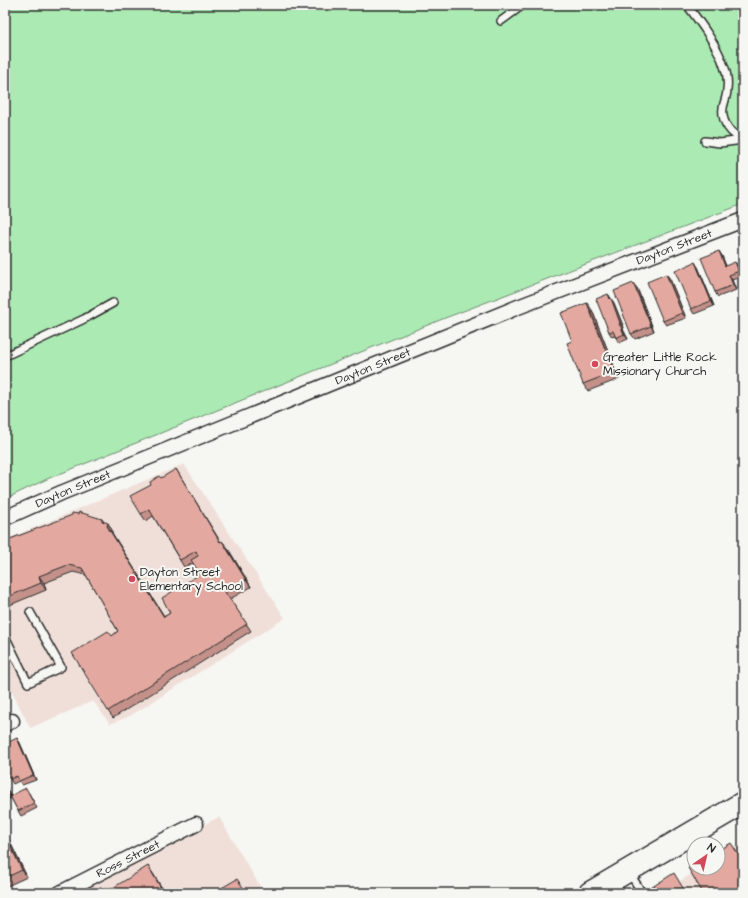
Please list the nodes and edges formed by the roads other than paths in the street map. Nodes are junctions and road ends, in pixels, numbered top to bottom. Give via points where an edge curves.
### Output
1 (523, 5) edge
2 (687, 5) edge
3 (501, 21) dead end
4 (743, 140) edge
5 (705, 141) dead end
6 (743, 220) edge
7 (113, 303) dead end
8 (5, 356) edge
9 (5, 518) edge
10 (30, 612) dead end
11 (5, 636) edge
12 (743, 803) edge
13 (196, 824) dead end
14 (628, 870) junction
15 (60, 893) edge
16 (590, 893) edge
17 (642, 893) edge

1 - 3 lane
2 - 4 lane via 724,64 728,91 723,117 727,127 736,137
4 - 5 lane via 720,143
6 - 9 street, Dayton Street via 518,307
7 - 8 lane
10 - 11 lane via 60,667 28,683
12 - 14 main road
13 - 15 street, Ross Street
14 - 16 main road
14 - 17 lane

